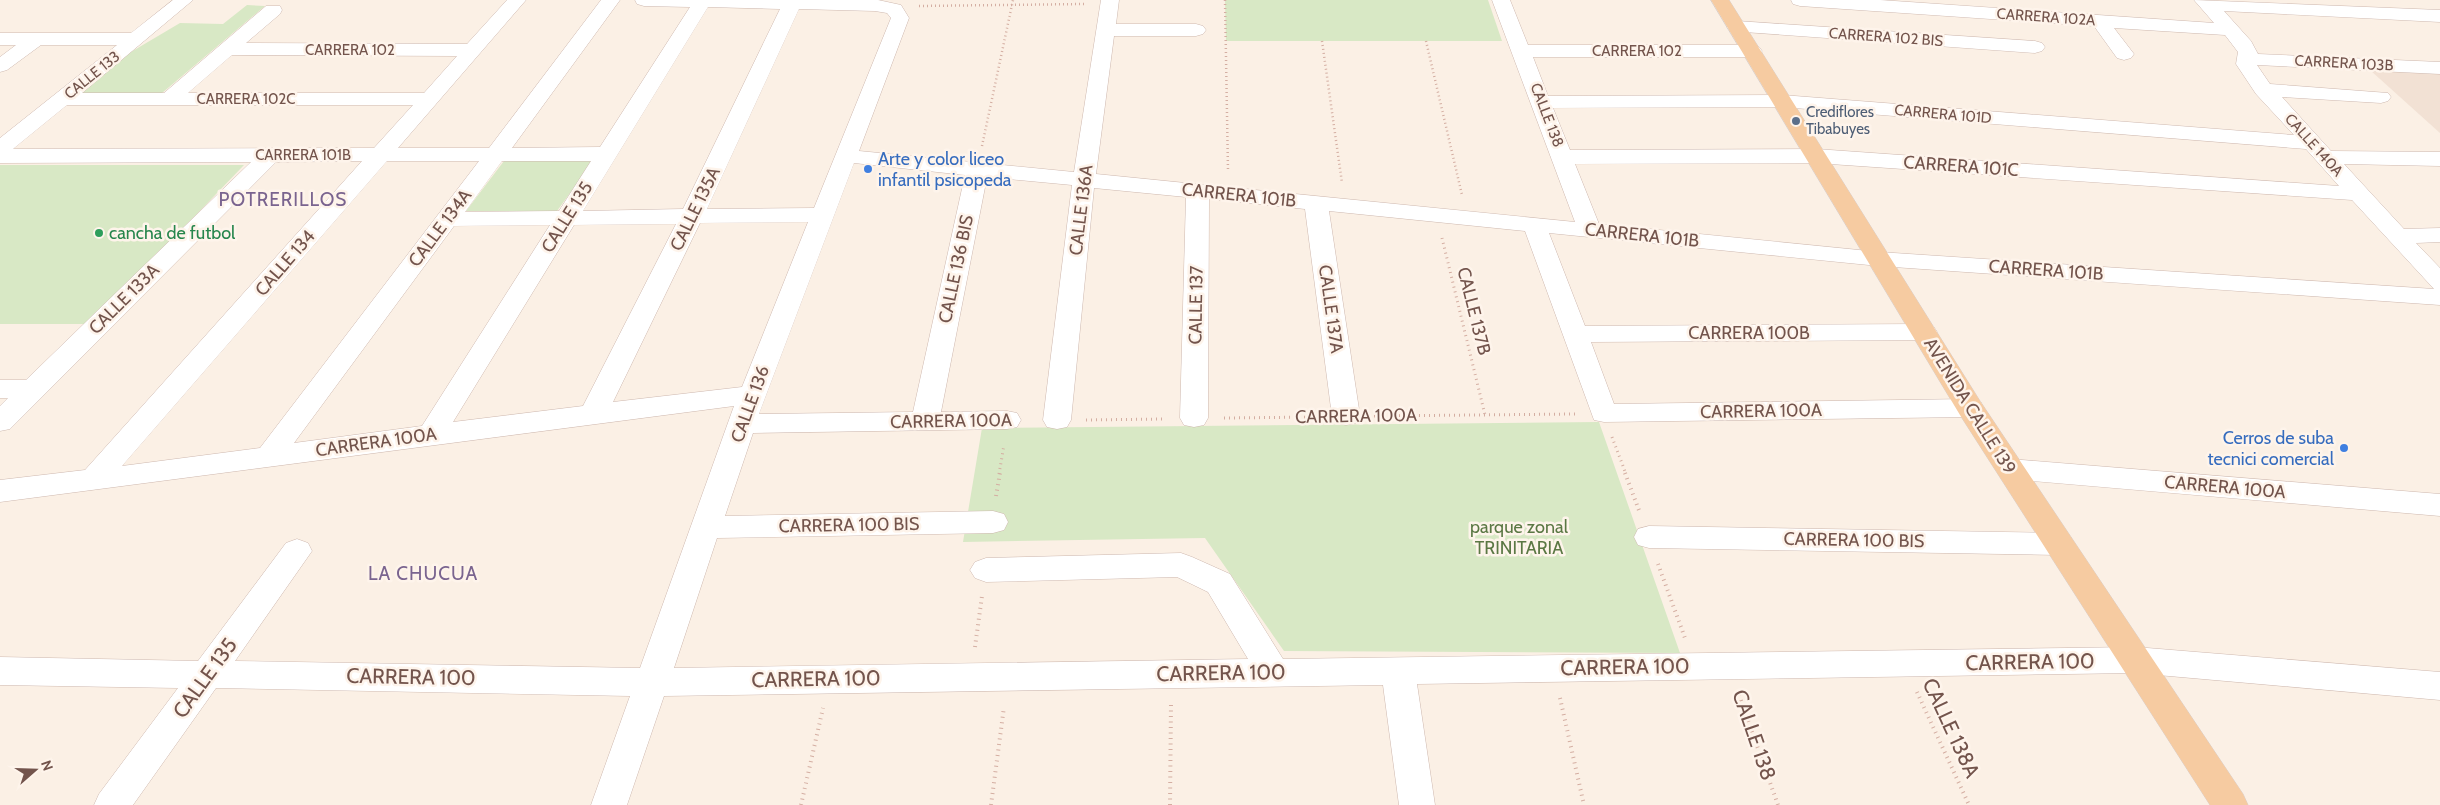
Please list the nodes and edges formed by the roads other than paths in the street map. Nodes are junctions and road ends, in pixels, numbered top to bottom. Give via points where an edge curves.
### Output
1 (184, 0) edge
2 (517, 0) edge
3 (611, 0) edge
4 (644, 0) edge
5 (1502, 0) edge
6 (1720, 0) edge
7 (1800, 0) edge
8 (703, 1) edge
9 (1110, 2) edge
10 (2206, 2) edge
11 (792, 3) junction
12 (273, 10) dead end
13 (2440, 16) edge
14 (2100, 21) junction
15 (1737, 27) junction
16 (1106, 30) junction
17 (1196, 30) dead end
18 (2232, 30) junction
19 (0, 39) edge
20 (36, 39) junction
21 (137, 39) junction
22 (2035, 47) dead end
23 (226, 49) junction
24 (473, 50) junction
25 (1522, 51) junction
26 (1752, 51) junction
27 (2124, 54) dead end
28 (2248, 59) junction
29 (0, 66) edge
30 (2440, 68) edge
31 (2263, 90) junction
32 (2381, 97) dead end
33 (170, 98) junction
34 (430, 99) junction
35 (63, 100) junction
36 (1782, 101) junction
37 (1543, 102) junction
38 (0, 149) edge
39 (2318, 150) junction
40 (607, 154) junction
41 (270, 155) junction
42 (380, 155) junction
43 (495, 155) junction
44 (0, 156) edge
45 (846, 156) junction
46 (1816, 156) junction
47 (1564, 157) junction
48 (2440, 159) edge
49 (977, 169) junction
50 (1084, 180) junction
51 (1198, 191) junction
52 (2359, 194) junction
53 (1316, 202) junction
54 (823, 214) junction
55 (692, 216) junction
56 (567, 218) junction
57 (447, 219) junction
58 (1534, 224) junction
59 (1590, 230) junction
60 (2440, 235) edge
61 (2397, 236) junction
62 (1879, 258) junction
63 (2440, 283) edge
64 (2440, 297) edge
65 (1924, 332) junction
66 (1575, 334) junction
67 (0, 389) edge
68 (34, 389) junction
69 (752, 395) junction
70 (1970, 408) junction
71 (594, 412) junction
72 (1346, 416) road end
73 (1194, 418) road end
74 (1007, 420) dead end
75 (1057, 420) road end
76 (0, 422) edge
77 (925, 422) junction
78 (742, 424) junction
79 (431, 435) junction
80 (269, 457) junction
81 (2010, 469) junction
82 (93, 480) junction
83 (0, 491) edge
84 (2440, 504) edge
85 (992, 522) dead end
86 (706, 528) junction
87 (1648, 537) dead end
88 (2059, 544) junction
89 (297, 551) dead end
90 (986, 570) dead end
91 (2135, 660) junction
92 (1398, 670) junction
93 (0, 671) edge
94 (1274, 672) junction
95 (208, 673) junction
96 (652, 682) junction
97 (2440, 686) edge
98 (112, 805) edge
99 (609, 805) edge
100 (1417, 805) edge
101 (2230, 805) edge

1 - 21 street, CALLE 133
2 - 24 street, CALLE 134
3 - 43 street, CALLE 134A
4 - 8 street
5 - 25 street, CALLE 138
6 - 15 main road, AVENIDA CALLE 139
7 - 14 street, CARRERA 102A
8 - 11 street
8 - 40 street, CALLE 135
9 - 16 street, CALLE 136A
10 - 13 street
10 - 18 street, CALLE 140A
11 - 45 street, CALLE 136 via 875,5 894,9 900,18
11 - 55 street, CALLE 135A
12 - 23 street
14 - 18 street, CARRERA 102A
14 - 27 street
15 - 22 street, CARRERA 102 BIS
15 - 26 main road, AVENIDA CALLE 139
16 - 17 street
16 - 50 street, CALLE 136A
18 - 28 street, CALLE 140A via 2244,45
19 - 20 street
20 - 21 street
20 - 29 street
21 - 35 street, CALLE 133
23 - 24 street, CARRERA 102
23 - 33 street
24 - 34 street, CALLE 134
25 - 26 street, CARRERA 102
25 - 37 street, CALLE 138
26 - 36 main road, AVENIDA CALLE 139
28 - 30 street, CARRERA 103B
28 - 31 street, CALLE 140A via 2249,72
31 - 32 street
31 - 39 street, CALLE 140A
33 - 34 street, CARRERA 102C
33 - 35 street, CARRERA 102C
34 - 42 street, CALLE 134
35 - 38 street, CALLE 133
36 - 37 street, CARRERA 101D
36 - 39 street, CARRERA 101D
36 - 46 main road, AVENIDA CALLE 139
37 - 47 street, CALLE 138
39 - 48 street, CARRERA 101D
39 - 52 street, CALLE 140A
40 - 43 street, CARRERA 101B
40 - 56 street, CALLE 135
41 - 42 street, CARRERA 101B
41 - 44 street, CARRERA 101B
41 - 68 street, CALLE 133A
42 - 43 street, CARRERA 101B
42 - 82 street, CALLE 134
43 - 57 street, CALLE 134A
45 - 49 street, CARRERA 101B
45 - 54 street, CALLE 136
46 - 47 street, CARRERA 101C
46 - 52 street, CARRERA 101C
46 - 62 main road, AVENIDA CALLE 139
47 - 59 street, CALLE 138
49 - 50 street, CARRERA 101B
49 - 77 street, CALLE 136 BIS
50 - 51 street, CARRERA 101B
50 - 75 street, CALLE 136A
51 - 53 street, CARRERA 101B
51 - 73 street, CALLE 137
52 - 61 street, CALLE 140A
53 - 58 street, CARRERA 101B
53 - 72 street, CALLE 137A
54 - 55 street
54 - 69 street, CALLE 136
55 - 56 street
55 - 71 street, CALLE 135A
56 - 57 street
56 - 79 street, CALLE 135
57 - 80 street, CALLE 134A
58 - 59 street, CARRERA 101B
58 - 66 street
59 - 62 street, CARRERA 101B
60 - 61 street
61 - 63 street, CALLE 140A
62 - 64 street, CARRERA 101B
62 - 65 main road, AVENIDA CALLE 139
65 - 66 street, CARRERA 100B
65 - 70 main road, AVENIDA CALLE 139
66 - 70 street, CARRERA 100A via 1604,413
67 - 68 street
68 - 76 street, CALLE 133A
69 - 71 street, CARRERA 100A
69 - 78 street, CALLE 136
70 - 81 main road, AVENIDA CALLE 139
71 - 79 street, CARRERA 100A
74 - 77 street, CARRERA 100A
77 - 78 street, CARRERA 100A
78 - 86 street, CALLE 136
79 - 80 street, CARRERA 100A
80 - 82 street, CARRERA 100A
81 - 84 street, CARRERA 100A
81 - 88 main road, AVENIDA CALLE 139
82 - 83 street, CARRERA 100A
85 - 86 street, CARRERA 100 BIS
86 - 96 street, CALLE 136
87 - 88 street, CARRERA 100 BIS
88 - 91 main road, AVENIDA CALLE 139
89 - 95 street, CALLE 135
90 - 94 street via 1181,565 1219,584
91 - 92 street, CARRERA 100
91 - 97 street, CARRERA 100
91 - 101 main road, AVENIDA CALLE 139
92 - 94 street, CARRERA 100
92 - 100 street
93 - 95 street, CARRERA 100
94 - 96 street, CARRERA 100
95 - 96 street, CARRERA 100
95 - 98 street, CALLE 135
96 - 99 street, CALLE 136

